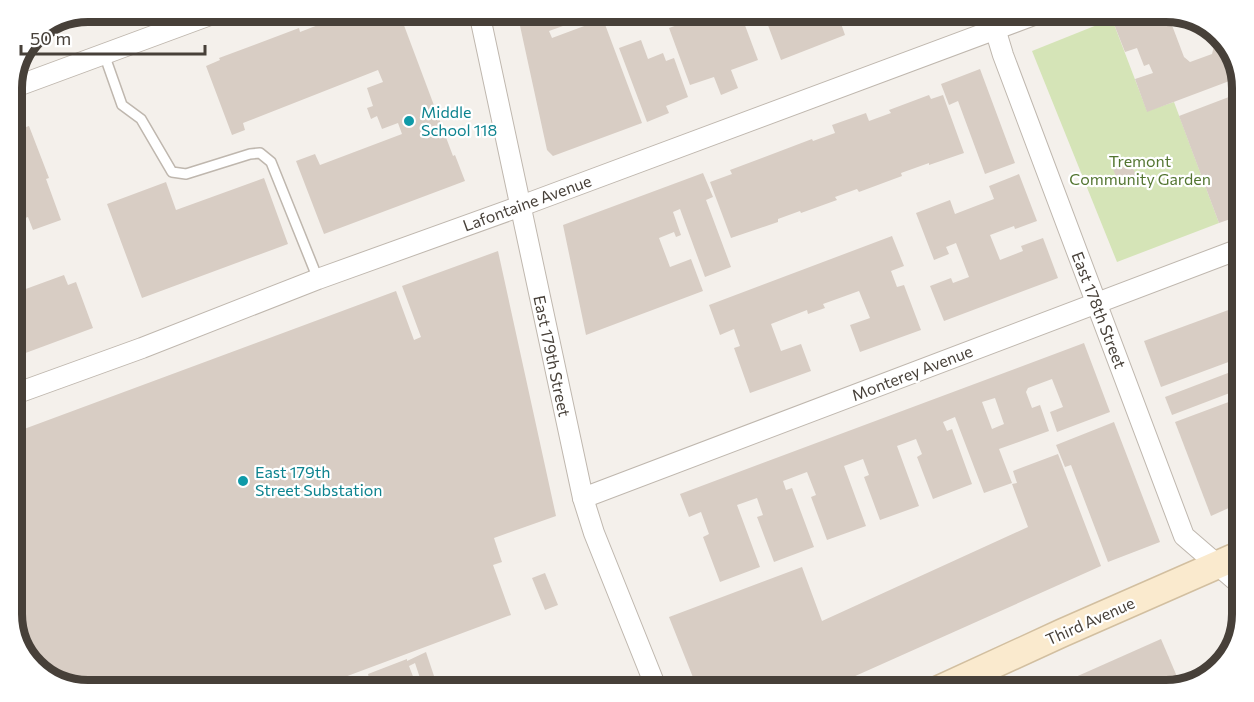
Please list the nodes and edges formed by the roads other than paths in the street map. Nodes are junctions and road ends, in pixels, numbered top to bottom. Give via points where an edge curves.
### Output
1 (191, 22) edge
2 (481, 22) edge
3 (989, 22) edge
4 (992, 22) edge
5 (104, 54) junction
6 (23, 84) edge
7 (521, 206) junction
8 (1231, 252) edge
9 (318, 279) junction
10 (1096, 303) junction
11 (23, 391) edge
12 (583, 498) junction
13 (1232, 559) edge
14 (1217, 566) junction
15 (1232, 578) edge
16 (653, 680) edge
17 (960, 680) edge

1 - 5 street
2 - 7 street, East 179th Street
3 - 7 street, Lafontaine Avenue
4 - 10 street, East 178th Street
5 - 6 street
5 - 9 lane via 122,105 141,120 172,172 186,174 250,154 260,153 271,162
7 - 9 street, Lafontaine Avenue
7 - 12 street, East 179th Street
8 - 10 street, Monterey Avenue
9 - 11 street, Lafontaine Avenue
10 - 12 street, Monterey Avenue
10 - 14 street, East 178th Street via 1184,536
12 - 16 street, East 179th Street
13 - 14 main road, Third Avenue
14 - 15 street, East 178th Street
14 - 17 main road, Third Avenue

